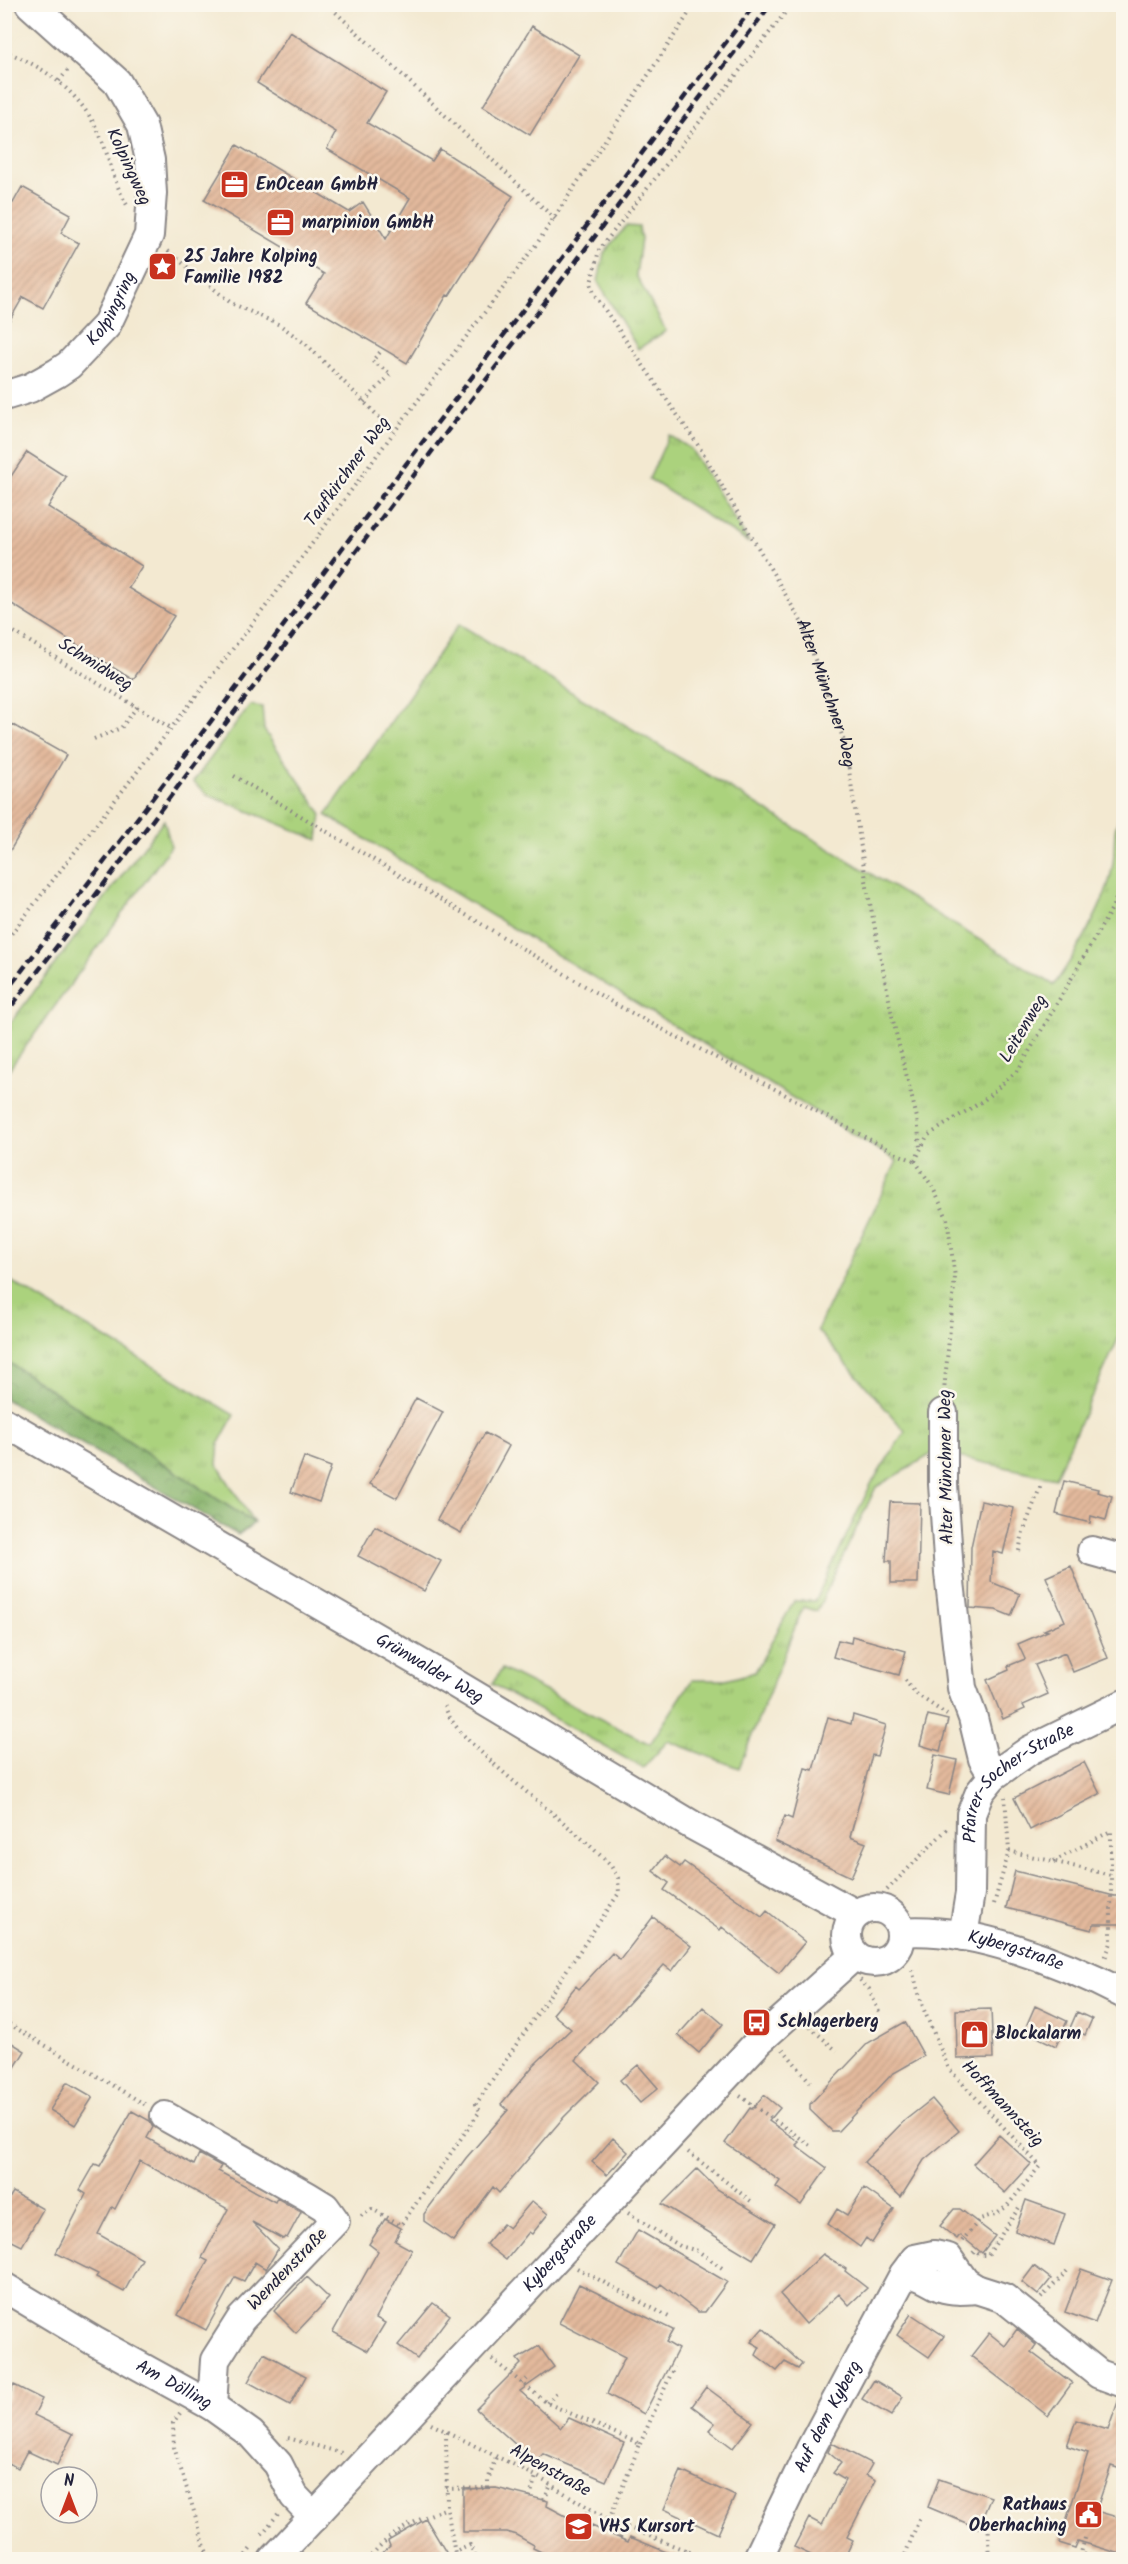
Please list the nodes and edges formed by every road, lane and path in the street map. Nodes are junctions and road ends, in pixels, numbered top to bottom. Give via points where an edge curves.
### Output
1 (30, 4) edge
2 (327, 4) edge
3 (695, 4) edge
4 (792, 4) edge
5 (4, 51) edge
6 (555, 219) junction
7 (149, 235) junction
8 (383, 349) dead end
9 (4, 396) edge
10 (364, 402) junction
11 (394, 432) junction
12 (4, 626) edge
13 (137, 707) junction
14 (171, 728) junction
15 (94, 739) dead end
16 (234, 776) dead end
17 (1124, 881) edge
18 (4, 944) edge
19 (920, 1147) junction
20 (915, 1161) junction
21 (943, 1413) joint
22 (4, 1422) edge
23 (1041, 1485) dead end
24 (1019, 1551) dead end
25 (1092, 1551) dead end
26 (1124, 1560) edge
27 (905, 1680) dead end
28 (451, 1681) junction
29 (1124, 1704) edge
30 (973, 1718) junction
31 (999, 1783) junction
32 (971, 1814) junction
33 (1009, 1851) junction
34 (1053, 1861) junction
35 (1110, 1875) junction
36 (887, 1890) dead end
37 (856, 1914) junction
38 (901, 1932) junction
39 (974, 1939) junction
40 (855, 1955) junction
41 (912, 1970) dead end
42 (1097, 1980) junction
43 (869, 1989) dead end
44 (1124, 1994) edge
45 (879, 2012) dead end
46 (4, 2021) edge
47 (804, 2023) dead end
48 (837, 2050) dead end
49 (797, 2068) dead end
50 (810, 2082) dead end
51 (737, 2094) dead end
52 (165, 2116) joint
53 (813, 2147) dead end
54 (685, 2150) dead end
55 (752, 2202) dead end
56 (1020, 2206) dead end
57 (361, 2216) dead end
58 (633, 2216) dead end
59 (980, 2255) dead end
60 (948, 2258) junction
61 (1069, 2269) dead end
62 (725, 2270) dead end
63 (588, 2273) dead end
64 (904, 2274) junction
65 (4, 2287) edge
66 (976, 2289) junction
67 (1035, 2297) dead end
68 (669, 2317) dead end
69 (486, 2355) dead end
70 (674, 2367) dead end
71 (527, 2379) dead end
72 (1124, 2383) edge
73 (522, 2384) junction
74 (556, 2393) dead end
75 (202, 2401) junction
76 (547, 2403) junction
77 (414, 2410) junction
78 (446, 2432) junction
79 (640, 2444) junction
80 (496, 2457) junction
81 (536, 2476) junction
82 (551, 2485) junction
83 (446, 2489) junction
84 (530, 2497) dead end
85 (544, 2500) dead end
86 (447, 2508) junction
87 (589, 2508) junction
88 (1124, 2509) edge
89 (314, 2517) junction
90 (920, 2517) dead end
91 (988, 2518) dead end
92 (1121, 2518) dead end
93 (609, 2520) junction
94 (580, 2524) dead end
95 (624, 2527) junction
96 (620, 2538) dead end
97 (1085, 2538) dead end
98 (685, 2549) junction
99 (458, 2551) dead end
100 (476, 2556) dead end
101 (209, 2559) edge
102 (273, 2559) edge
103 (368, 2559) edge
104 (456, 2559) edge
105 (686, 2559) edge
106 (710, 2559) edge
107 (758, 2559) edge
108 (903, 2559) edge
109 (990, 2559) edge
110 (1103, 2559) edge

1 - 7 street, Kolpingring via 117,82 142,125 150,160
2 - 6 path
3 - 6 path, Taufkirchner Weg
4 - 19 path, Alter Münchner Weg via 599,250 591,283 594,294 700,448 802,623 845,744 868,893
5 - 7 path, Kolpingweg via 31,61 59,81 83,106 101,137 125,202
6 - 11 path, Taufkirchner Weg
7 - 9 street, Kolpingring via 106,326 69,365 30,388
7 - 10 path, Kolpingweg via 231,303 280,325 307,345
8 - 10 path via 372,361 391,374
10 - 11 path, Kolpingweg
11 - 14 path, Taufkirchner Weg
12 - 13 path, Schmidweg
13 - 14 path, Schmidweg
13 - 15 path via 121,728
14 - 18 path, Taufkirchner Weg
16 - 20 path via 615,1004
17 - 19 path, Leitenweg via 1019,1069 984,1100 927,1136
19 - 20 path, Leitenweg
20 - 21 path, Alter Münchner Weg via 947,1218 955,1277
21 - 30 street, Alter Münchner Weg via 949,1573 962,1688
22 - 28 street, Grünwalder Weg
23 - 24 path
25 - 26 street
27 - 30 path via 944,1715
28 - 37 street, Grünwalder Weg via 692,1825
28 - 57 path via 442,1696 448,1715 512,1782 611,1866 618,1878 619,1893 476,2104 480,2111 401,2225 372,2209
29 - 31 street, Pfarrer-Socher-Straße via 1030,1750
30 - 31 street, Alter Münchner Weg via 983,1759
31 - 32 street, Pfarrer-Socher-Straße via 980,1792
31 - 33 path
32 - 36 path via 960,1816
32 - 39 street, Pfarrer-Socher-Straße
33 - 34 path
33 - 39 path
34 - 35 path
34 - 35 path via 1111,1831
35 - 42 path via 1110,1943
37 - 38 street via 871,1908 887,1911 894,1916
37 - 40 street via 847,1929
38 - 39 street, Kybergstraße via 927,1929
38 - 40 street via 895,1952 886,1959 865,1961
39 - 42 street, Kybergstraße via 1074,1969
40 - 77 street, Kybergstraße via 760,2040
41 - 60 path, Hoffmannsteig via 949,2069 1040,2166 1007,2206 980,2219
42 - 44 street, Kybergstraße
43 - 45 path
46 - 52 path
47 - 48 path
49 - 50 path
51 - 53 path
52 - 75 street, Wendenstraße via 325,2207 335,2221 241,2319 215,2360
54 - 55 path
56 - 59 path via 994,2249 988,2255
58 - 62 path
60 - 64 street, Auf dem Kyberg via 915,2259
60 - 66 street via 965,2282
61 - 67 path via 1039,2299
63 - 68 path
64 - 66 street via 921,2275 954,2290
64 - 107 street, Auf dem Kyberg via 811,2448
65 - 75 street, Am Dölling
66 - 72 street via 1004,2298 1099,2374
69 - 73 path
70 - 79 path
71 - 73 path
73 - 76 path
74 - 76 path
75 - 89 street, Am Dölling via 258,2441 278,2464 294,2496
75 - 101 path via 173,2423 174,2447
76 - 79 path
77 - 78 path, Alpenstraße via 424,2421
77 - 89 street, Kybergstraße
78 - 80 path, Alpenstraße
78 - 83 path
79 - 93 path
80 - 81 path, Alpenstraße
80 - 83 path via 488,2488
81 - 82 path, Alpenstraße
81 - 84 path
82 - 85 path
82 - 87 path, Alpenstraße
83 - 86 path
86 - 103 path via 384,2540
86 - 104 path
87 - 93 path, Alpenstraße
87 - 94 path
88 - 92 path
89 - 102 street, Kybergstraße
90 - 108 path
91 - 109 path
93 - 95 path, Alpenstraße
95 - 96 path
95 - 98 path, Alpenstraße
97 - 110 path via 1081,2553
98 - 105 path
98 - 106 path, Alpenstraße
99 - 100 path via 470,2545

